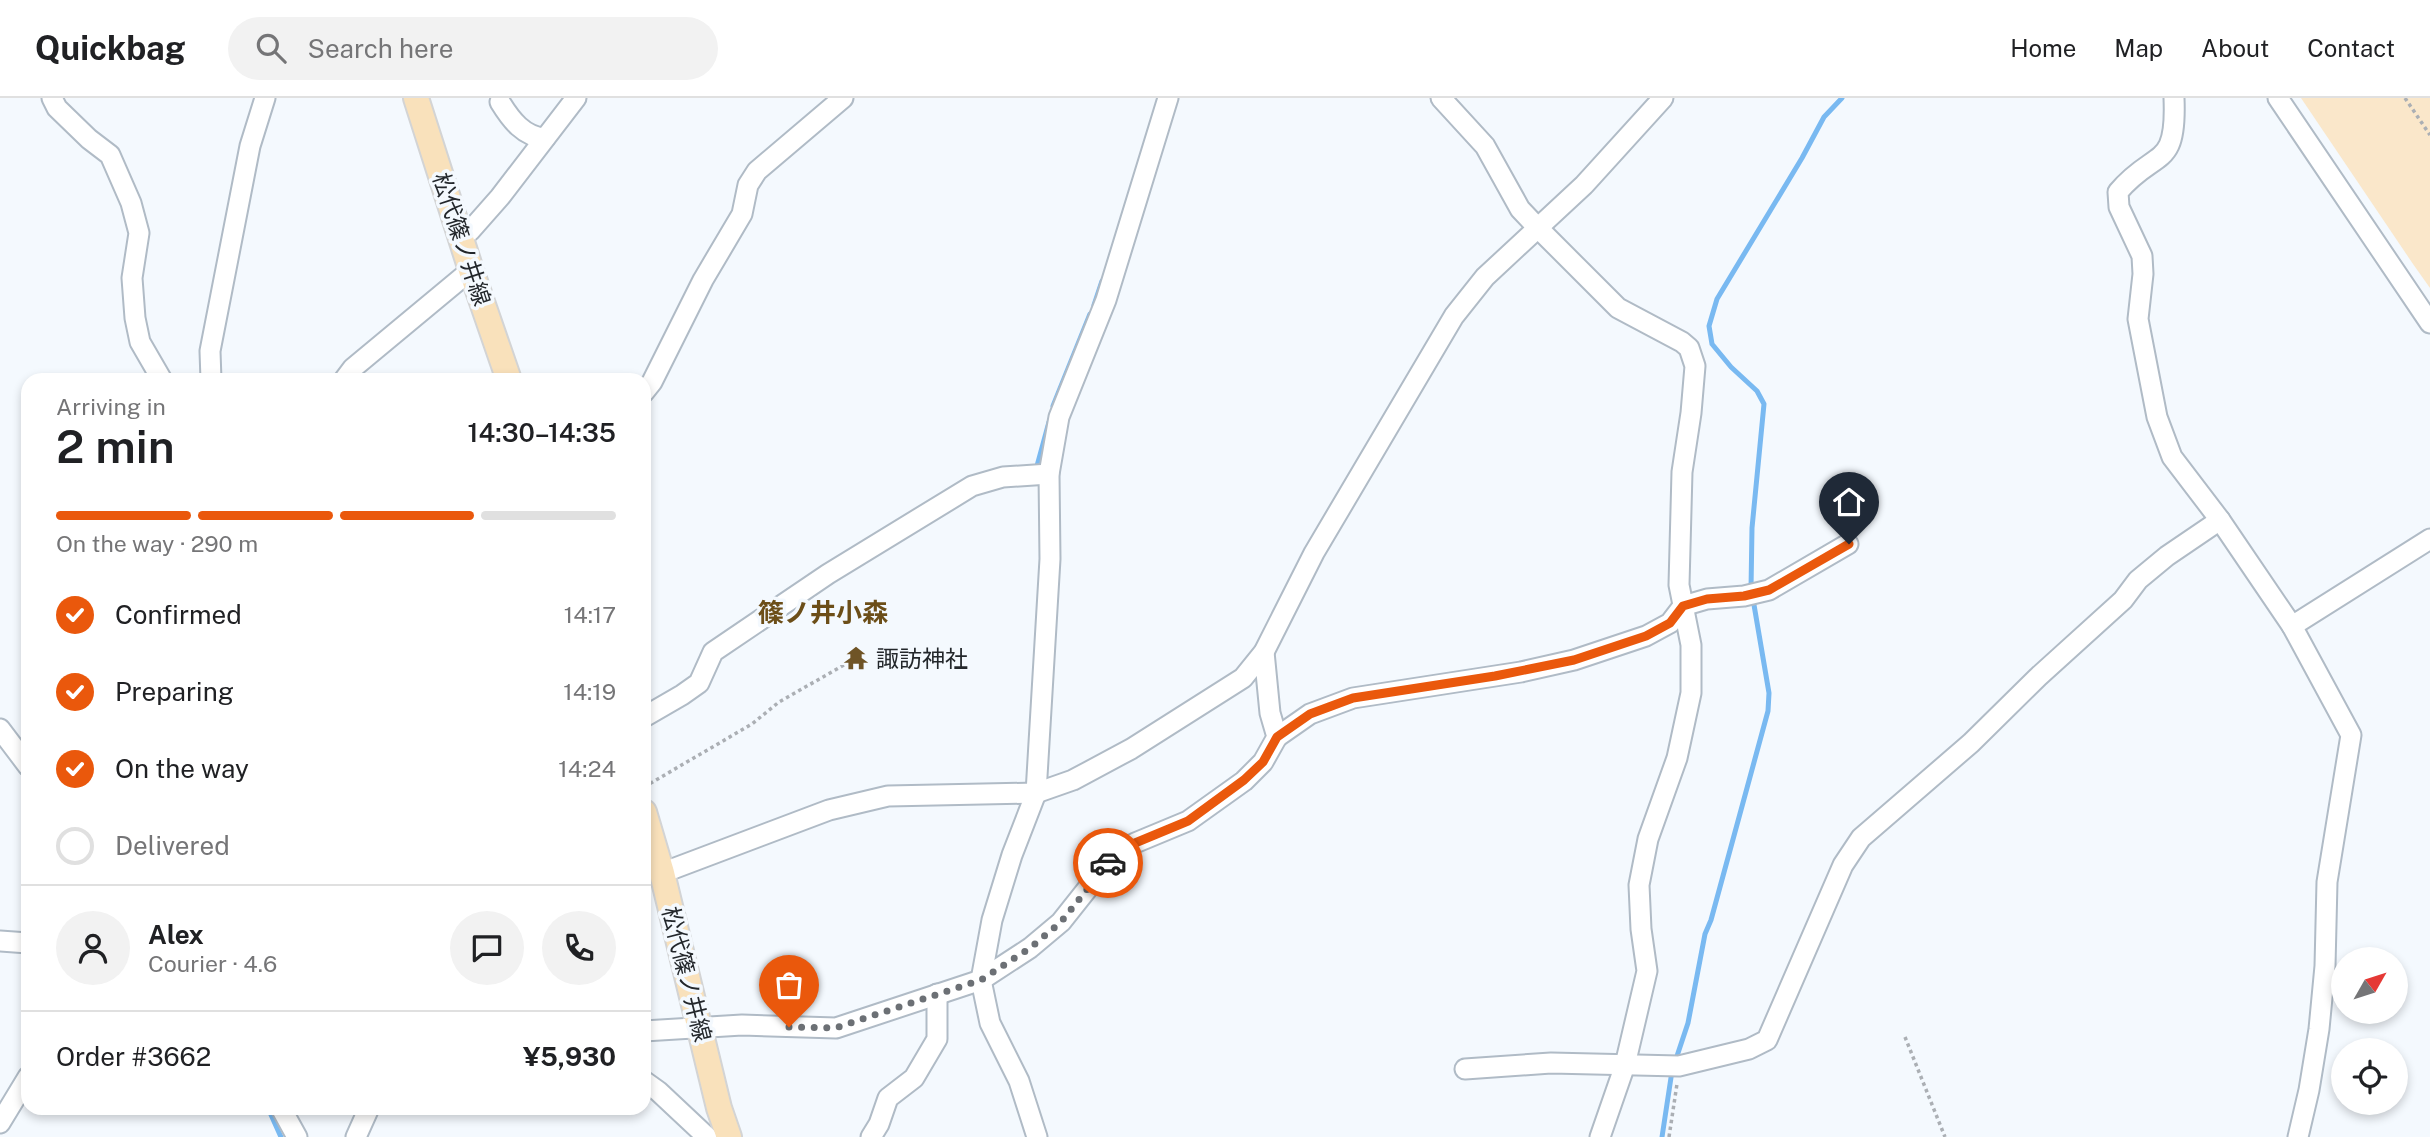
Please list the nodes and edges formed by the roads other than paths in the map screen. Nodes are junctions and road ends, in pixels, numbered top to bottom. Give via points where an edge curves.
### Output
1 (52, 98) edge
2 (265, 98) edge
3 (416, 98) edge
4 (576, 98) edge
5 (843, 98) edge
6 (1168, 98) edge
7 (1441, 98) edge
8 (1663, 98) edge
9 (2174, 98) edge
10 (2278, 98) edge
11 (500, 102) dead end
12 (545, 138) junction
13 (1538, 228) junction
14 (460, 235) junction
15 (471, 270) junction
16 (2430, 323) edge
17 (158, 373) edge
18 (211, 373) edge
19 (349, 373) edge
20 (507, 373) edge
21 (651, 383) edge
22 (1049, 474) junction
23 (2220, 520) junction
24 (2430, 539) edge
25 (1849, 544) dead end
26 (1683, 606) junction
27 (2292, 626) junction
28 (1264, 652) junction
29 (651, 713) edge
30 (0, 729) edge
31 (1277, 737) junction
32 (21, 755) edge
33 (1036, 793) junction
34 (651, 836) edge
35 (662, 873) junction
36 (0, 941) edge
37 (21, 942) edge
38 (981, 980) junction
39 (937, 995) junction
40 (701, 1029) junction
41 (651, 1031) edge
42 (1625, 1065) junction
43 (1465, 1069) dead end
44 (651, 1086) edge
45 (21, 1088) edge
46 (285, 1115) edge
47 (366, 1115) edge
48 (0, 1123) edge
49 (297, 1137) edge
50 (356, 1137) edge
51 (706, 1137) edge
52 (729, 1137) edge
53 (871, 1137) edge
54 (1037, 1137) edge
55 (1600, 1137) edge
56 (2298, 1137) edge

1 - 17 street via 57,108 110,155 131,203 139,233 132,278 135,318 140,342
2 - 18 street via 250,146 210,351
3 - 14 main road, 松代篠ノ井線
4 - 12 street
5 - 21 street via 752,178 742,214
6 - 22 street via 1106,300 1059,417
7 - 13 street via 1485,146 1520,209
8 - 13 street via 1584,186
9 - 23 street via 2171,144 2162,157 2126,182 2118,192 2119,207 2142,256 2138,319 2157,417 2172,457
10 - 16 street
11 - 12 street via 521,129
12 - 14 street via 470,231
13 - 26 street via 1618,308 1682,342 1693,357 1682,472 1679,585
13 - 28 street via 1485,277 1454,316 1320,543
14 - 15 main road, 松代篠ノ井線
15 - 19 street
15 - 20 main road, 松代篠ノ井線
22 - 29 street via 1003,477 961,492 713,652 699,683
22 - 33 street via 1050,559
23 - 27 street
23 - 42 street via 2138,580 2123,600 1971,743 1861,838 1843,865 1767,1040 1749,1049 1674,1066
24 - 27 street
25 - 26 street via 1769,590
26 - 31 street via 1670,623 1646,636 1586,656 1521,672 1353,698 1310,714
26 - 42 street via 1691,645 1691,692 1677,758 1648,839 1639,885 1647,971
27 - 56 street via 2351,735 2327,882 2319,1029
28 - 31 street
28 - 33 street via 1243,678 1131,749 1073,780
30 - 32 street
31 - 38 street via 1263,762 1244,780 1188,821 1135,843 1111,859 1061,922
33 - 35 street via 888,796 829,810
33 - 38 street via 992,920
34 - 35 main road, 松代篠ノ井線
35 - 40 main road, 松代篠ノ井線
36 - 37 street
38 - 39 street
38 - 54 street via 990,1023 1019,1081
39 - 40 street via 835,1028
39 - 53 street via 937,1039 914,1078 888,1098
40 - 41 street
40 - 52 main road, 松代篠ノ井線
42 - 43 street via 1551,1063
42 - 55 street
44 - 51 street
45 - 48 street
46 - 49 street
47 - 50 street

